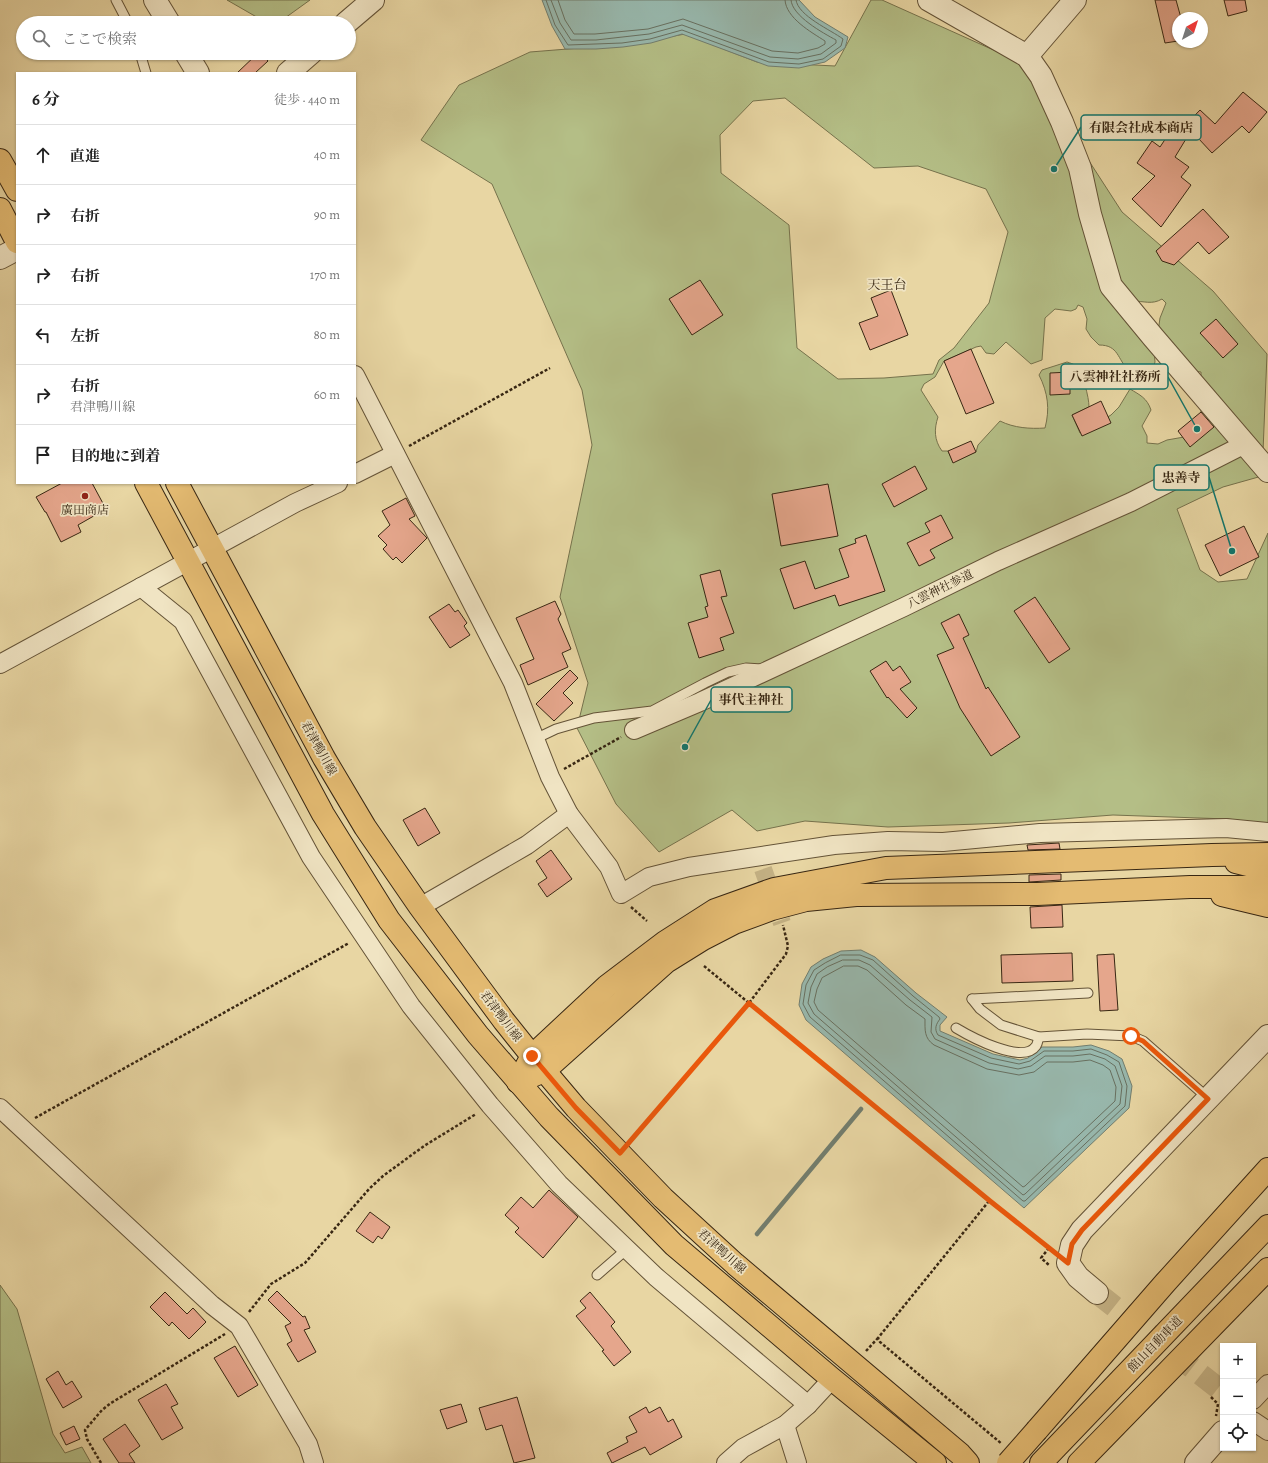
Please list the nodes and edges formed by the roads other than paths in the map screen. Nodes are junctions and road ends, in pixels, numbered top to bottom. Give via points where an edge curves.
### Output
1 (116, 0) edge
2 (155, 0) edge
3 (373, 0) edge
4 (929, 0) edge
5 (1075, 0) edge
6 (124, 16) edge
7 (165, 16) edge
8 (354, 16) edge
9 (1027, 56) junction
10 (142, 60) edge
11 (190, 60) edge
12 (303, 60) edge
13 (146, 72) edge
14 (197, 72) edge
15 (289, 72) edge
16 (0, 160) edge
17 (16, 188) edge
18 (0, 209) edge
19 (16, 240) edge
20 (16, 250) edge
21 (0, 258) edge
22 (356, 377) edge
23 (1245, 444) junction
24 (395, 454) junction
25 (1268, 471) edge
26 (356, 474) edge
27 (147, 484) edge
28 (178, 484) edge
29 (336, 484) edge
30 (213, 548) junction
31 (188, 562) junction
32 (141, 587) junction
33 (0, 664) edge
34 (768, 670) junction
35 (634, 730) road end
36 (535, 739) junction
37 (569, 814) junction
38 (1268, 832) edge
39 (1268, 854) edge
40 (1212, 855) junction
41 (1268, 870) edge
42 (1190, 887) junction
43 (1268, 888) edge
44 (1268, 906) edge
45 (420, 907) junction
46 (1088, 993) dead end
47 (956, 1028) dead end
48 (1268, 1036) edge
49 (1039, 1037) junction
50 (538, 1063) junction
51 (518, 1082) junction
52 (1208, 1099) junction
53 (0, 1108) edge
54 (1268, 1170) edge
55 (1268, 1226) edge
56 (627, 1249) junction
57 (1268, 1270) edge
58 (597, 1275) dead end
59 (1097, 1294) tunnel mouth
60 (832, 1379) junction
61 (1268, 1384) edge
62 (1256, 1397) edge
63 (808, 1405) junction
64 (1256, 1423) edge
65 (785, 1425) junction
66 (1268, 1431) edge
67 (1220, 1435) edge
68 (1006, 1454) edge
69 (314, 1463) edge
70 (726, 1463) edge
71 (797, 1463) edge
72 (935, 1463) edge
73 (968, 1463) edge
74 (1041, 1463) edge
75 (1079, 1463) edge
76 (1196, 1463) edge

1 - 6 lane
2 - 7 street
3 - 8 street
4 - 9 street
5 - 9 street
9 - 23 street via 1041,76 1080,168 1090,214 1111,286
10 - 13 lane
11 - 14 street
12 - 15 street
16 - 17 main road
18 - 19 main road
20 - 21 street
22 - 24 street
23 - 25 street
23 - 34 street, 八雲神社参道 via 1132,502 998,561
24 - 26 street
24 - 36 street via 513,683
27 - 31 main road
28 - 30 main road, 君津鴨川線
29 - 30 street via 295,503
30 - 31 street
30 - 45 main road, 君津鴨川線 via 324,758 365,827
31 - 32 street
31 - 51 main road via 324,814 390,920 478,1035
32 - 33 street
32 - 56 street via 183,621 311,857 411,1006 490,1105 559,1184
34 - 35 street, 八雲神社参道
34 - 36 lane via 746,668 728,672 652,711 594,718 556,729
36 - 37 street via 550,777
37 - 38 street via 609,867 621,894 649,878 689,867 762,863 834,845 888,841 943,842 1040,833 1226,828
37 - 45 street via 527,845
39 - 40 main road
40 - 41 main road
40 - 50 main road via 886,868 774,889 715,910 665,942 607,986
42 - 43 main road
42 - 44 main road
42 - 50 main road via 1037,894 856,895 806,900 772,909 734,923 666,962
45 - 50 main road, 君津鴨川線
46 - 49 lane via 972,999 980,1009 1001,1025
47 - 49 lane via 999,1049 1023,1052 1036,1046
48 - 52 street
49 - 52 lane via 1087,1034 1131,1036 1143,1041
50 - 51 main road
50 - 73 main road, 君津鴨川線 via 576,1108 663,1198 735,1264
51 - 60 main road via 674,1245
52 - 59 street via 1082,1230 1072,1244 1068,1263 1078,1277
53 - 69 street via 212,1305 239,1326 308,1444
54 - 68 main road, bridge via 1037,1430
55 - 74 main road, 館山自動車道
56 - 58 lane
56 - 63 street via 656,1277
57 - 75 main road
60 - 63 street
60 - 72 main road
61 - 62 street
63 - 65 street
64 - 66 street
65 - 70 street via 743,1448
65 - 71 street
67 - 76 street

